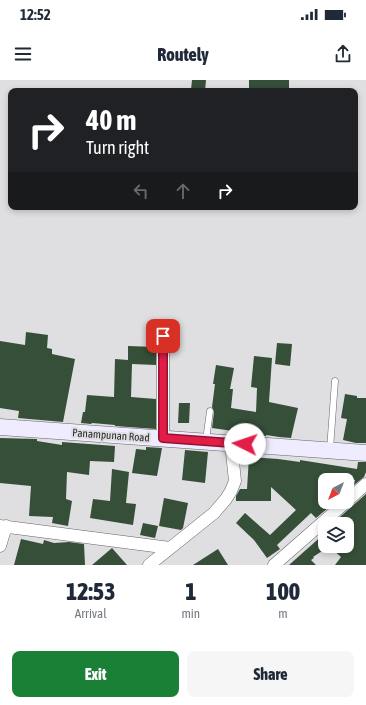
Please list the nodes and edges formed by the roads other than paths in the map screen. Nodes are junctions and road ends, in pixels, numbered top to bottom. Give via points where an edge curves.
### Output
1 (163, 336) dead end
2 (335, 382) dead end
3 (210, 411) dead end
4 (0, 427) edge
5 (163, 438) junction
6 (206, 442) junction
7 (231, 443) junction
8 (330, 451) junction
9 (366, 453) edge
10 (366, 484) edge
11 (354, 494) edge
12 (337, 509) edge
13 (3, 526) edge
14 (0, 546) edge
15 (170, 548) junction
16 (149, 565) edge
17 (274, 565) edge

1 - 5 street
2 - 8 lane
3 - 6 lane
4 - 5 street, Panampunan Road
5 - 6 street, Panampunan Road
6 - 7 street, Panampunan Road
7 - 8 street, Panampunan Road
7 - 15 street via 234,481 232,491 221,507
8 - 9 street, Panampunan Road
10 - 11 street
12 - 17 street
13 - 14 street
13 - 15 street
15 - 16 street

